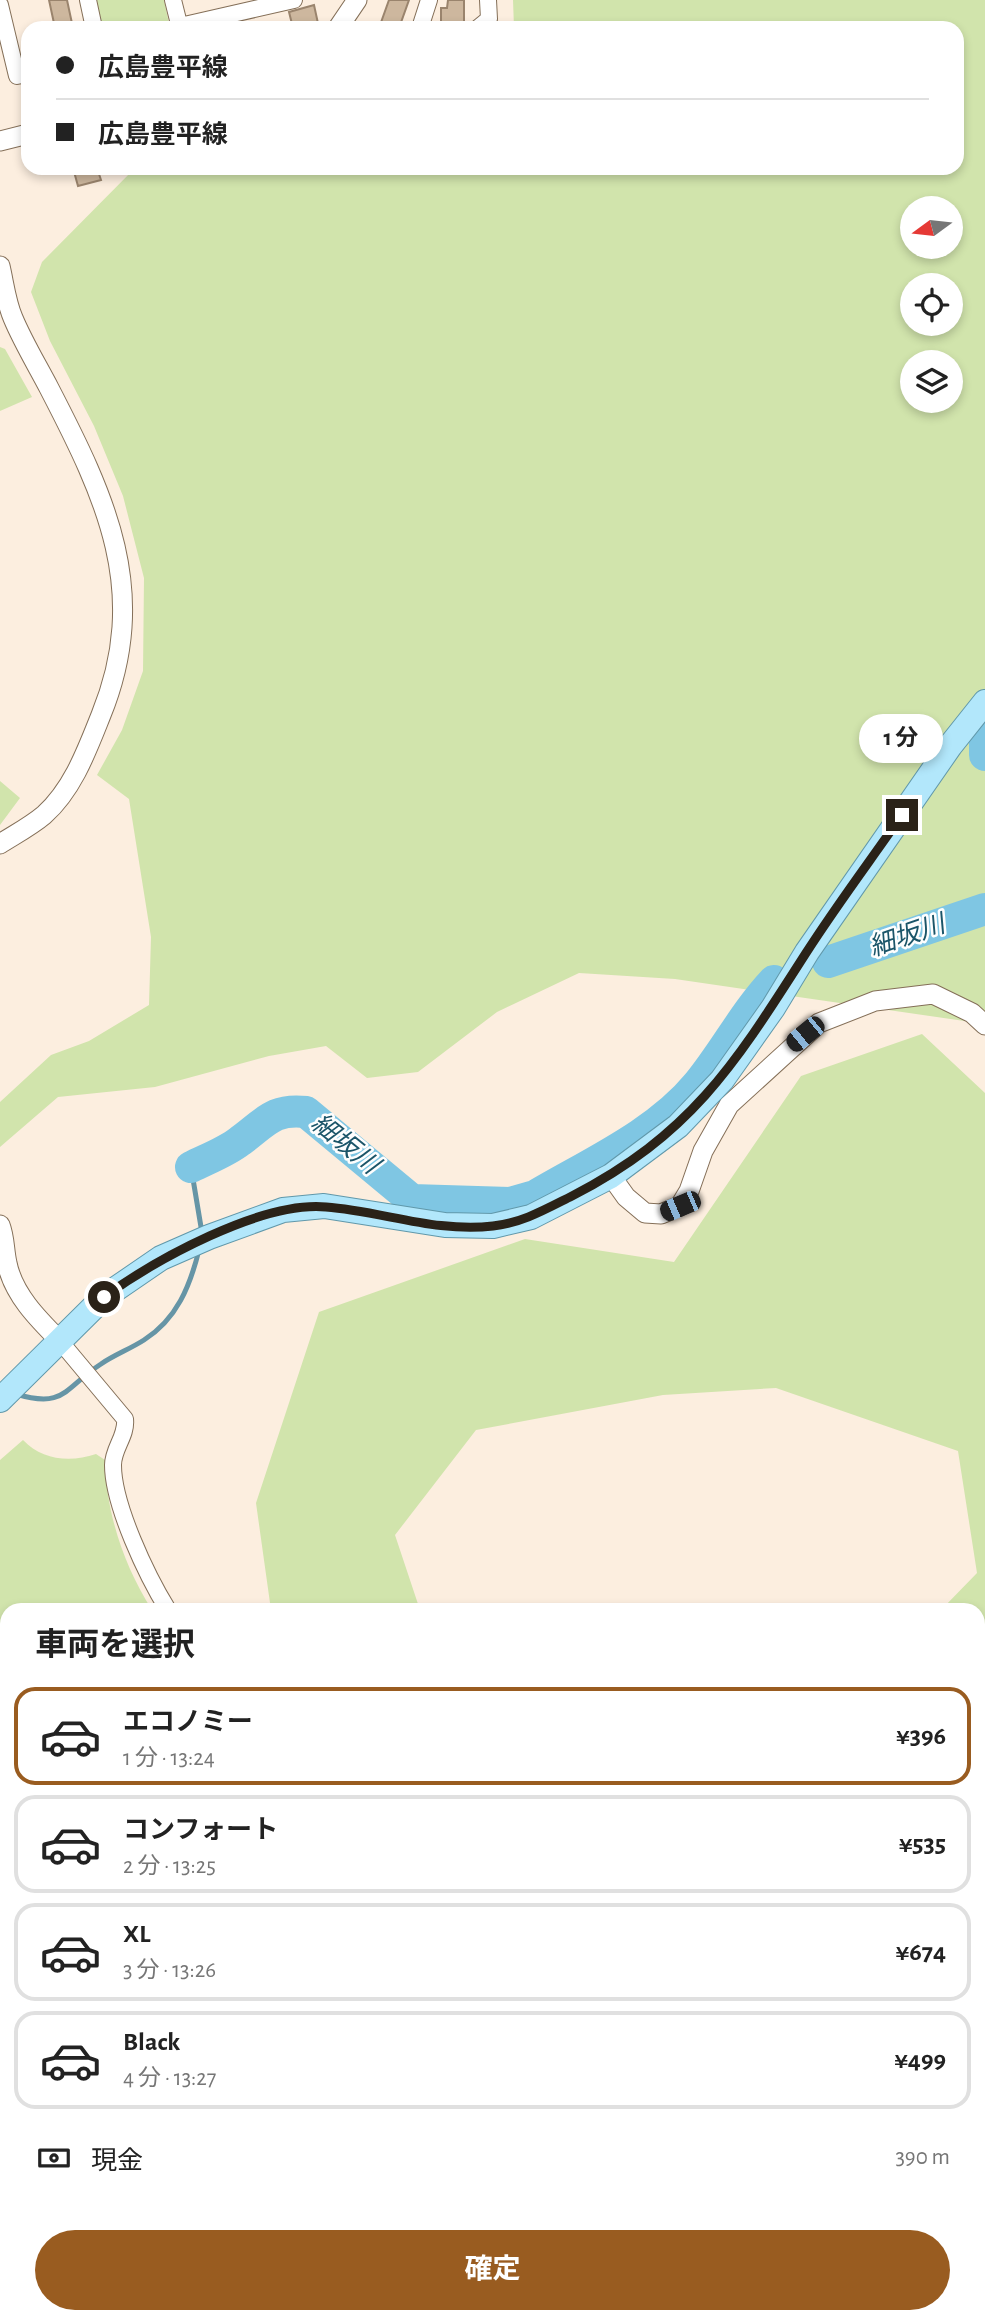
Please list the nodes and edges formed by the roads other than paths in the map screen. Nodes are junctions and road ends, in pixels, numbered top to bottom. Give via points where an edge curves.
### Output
1 (88, 0) edge
2 (173, 0) edge
3 (293, 0) edge
4 (357, 0) edge
5 (429, 0) edge
6 (488, 0) edge
7 (0, 5) edge
8 (92, 21) edge
9 (178, 21) edge
10 (205, 21) edge
11 (343, 21) edge
12 (422, 21) edge
13 (487, 21) edge
14 (21, 75) edge
15 (21, 136) edge
16 (0, 141) edge
17 (0, 266) edge
18 (6, 319) edge
19 (985, 702) edge
20 (0, 844) edge
21 (985, 1025) edge
22 (611, 1176) junction
23 (0, 1225) edge
24 (59, 1340) junction
25 (8, 1392) edge
26 (164, 1603) edge

1 - 8 street
2 - 9 street
3 - 10 street
4 - 11 street
5 - 12 street
6 - 13 street
7 - 14 street via 17,76
15 - 16 street
17 - 18 street
18 - 20 street via 75,438 117,543 123,633 114,684 85,757 61,798 43,816
19 - 22 main road via 870,860 722,1080 678,1126
21 - 22 street via 972,1013 933,995 875,1001 819,1023 729,1105 680,1206 661,1214 645,1213
22 - 24 main road via 531,1217 493,1226 444,1225 324,1206 282,1210 161,1258 104,1297
23 - 24 street via 15,1283 33,1313
24 - 25 main road
24 - 26 street via 125,1419 113,1468 130,1535

